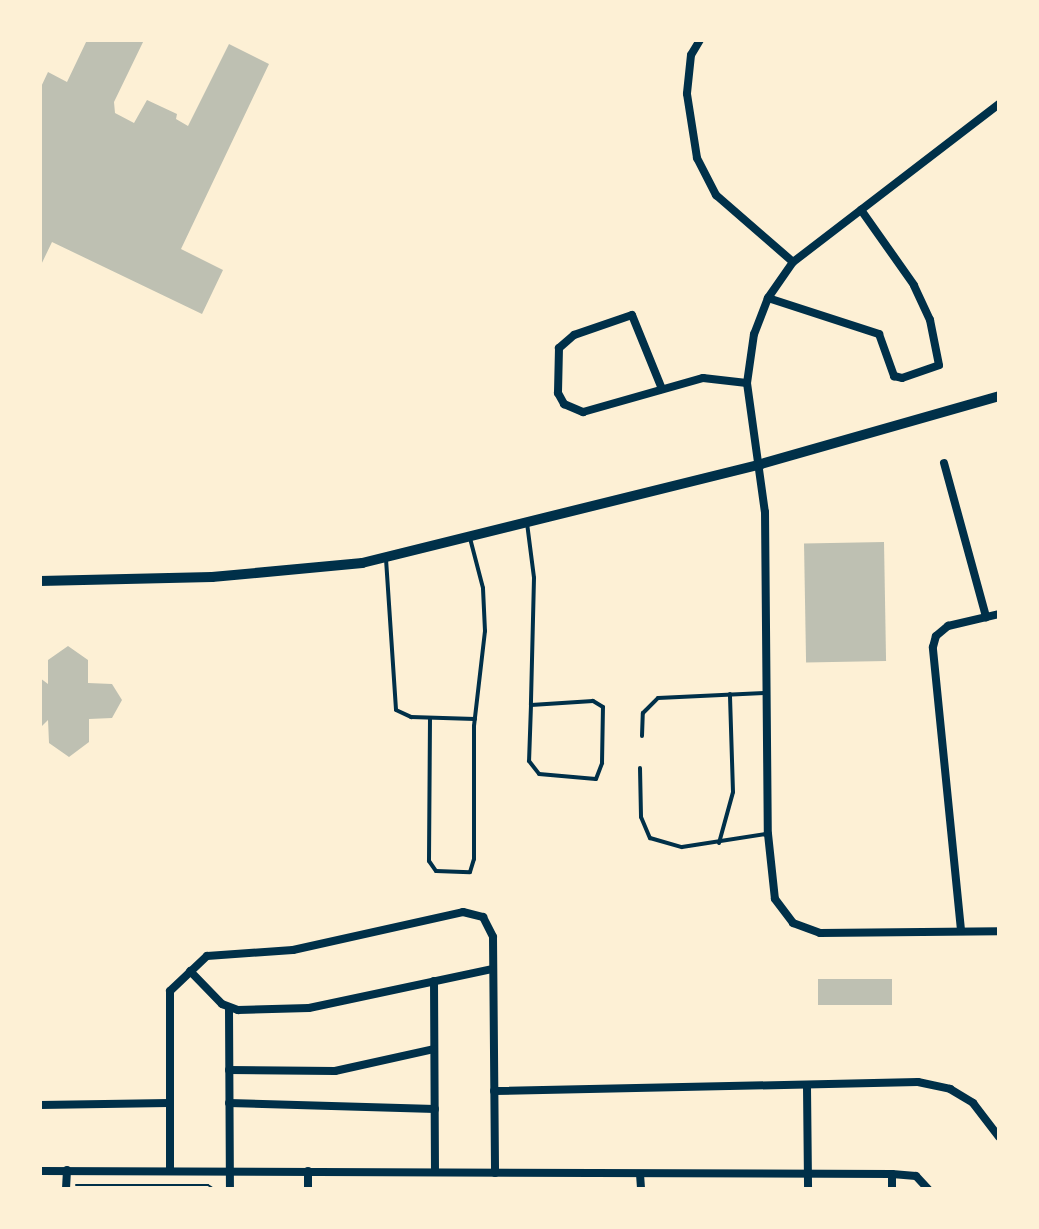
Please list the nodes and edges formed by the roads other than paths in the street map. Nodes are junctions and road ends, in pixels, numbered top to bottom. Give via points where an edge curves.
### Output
1 (700, 40) edge
2 (999, 104) edge
3 (861, 210) junction
4 (793, 262) junction
5 (768, 298) junction
6 (747, 383) junction
7 (662, 389) junction
8 (999, 398) edge
9 (944, 463) dead end
10 (761, 464) junction
11 (527, 523) junction
12 (470, 538) junction
13 (386, 558) junction
14 (40, 581) edge
15 (999, 614) edge
16 (986, 617) junction
17 (766, 693) junction
18 (730, 694) junction
19 (531, 705) junction
20 (430, 718) junction
21 (475, 719) junction
22 (642, 736) dead end
23 (640, 768) dead end
24 (768, 834) junction
25 (719, 843) junction
26 (961, 930) junction
27 (999, 931) edge
28 (493, 969) junction
29 (190, 971) junction
30 (434, 981) junction
31 (229, 1009) junction
32 (434, 1049) junction
33 (229, 1070) junction
34 (807, 1087) junction
35 (494, 1091) junction
36 (169, 1103) junction
37 (229, 1103) junction
38 (40, 1105) edge
39 (435, 1109) junction
40 (999, 1137) edge
41 (170, 1169) junction
42 (230, 1169) junction
43 (67, 1170) junction
44 (40, 1171) edge
45 (308, 1171) junction
46 (435, 1172) junction
47 (495, 1173) junction
48 (640, 1174) junction
49 (808, 1174) junction
50 (892, 1174) junction
51 (66, 1187) edge
52 (230, 1189) edge
53 (308, 1189) edge
54 (641, 1189) edge
55 (808, 1189) edge
56 (892, 1189) edge
57 (928, 1189) edge

1 - 4 street via 691,55 687,94 697,158 716,195
2 - 3 street
3 - 4 street
3 - 5 street via 914,285 930,320 939,365 894,376 879,334
4 - 5 street
5 - 6 street via 754,334
6 - 7 street via 719,376
6 - 10 street
7 - 7 street via 617,405 573,410 558,393 559,348 574,335 632,315
8 - 10 street
9 - 16 street
10 - 11 street
10 - 17 street
11 - 12 street
11 - 19 lane via 534,578
12 - 13 street
12 - 21 lane via 481,576 485,631
13 - 14 street via 273,573
13 - 20 lane via 392,588 393,704 402,715
15 - 16 street
16 - 26 street via 948,626 933,647
17 - 18 lane
17 - 24 street
18 - 22 lane via 658,698 643,713
18 - 25 lane via 733,792
19 - 19 lane via 532,770 596,779 602,763 603,707 593,701
20 - 21 lane
20 - 21 lane via 429,861 436,871 473,868
23 - 25 lane via 641,817 650,838 682,847
24 - 25 lane
24 - 26 street via 775,899 793,923 805,929
26 - 27 street
28 - 29 street via 489,928 483,917 463,912 293,950 207,956
28 - 30 street
28 - 35 street
29 - 31 street
29 - 36 street via 170,991
30 - 31 street via 309,1008
30 - 32 street
31 - 33 street
32 - 33 street via 335,1071
32 - 39 street
33 - 37 street
34 - 35 street
34 - 40 street via 918,1082 950,1089 973,1103
34 - 49 street
35 - 47 street
36 - 38 street
36 - 41 street
37 - 39 street
37 - 42 street
39 - 46 street
41 - 42 street
41 - 43 street
42 - 45 street
42 - 52 street
43 - 44 street
43 - 51 street
45 - 46 street
45 - 53 street
46 - 47 street
47 - 48 street
48 - 49 street
48 - 54 street
49 - 50 street
49 - 55 street
50 - 56 street
50 - 57 street via 916,1176

